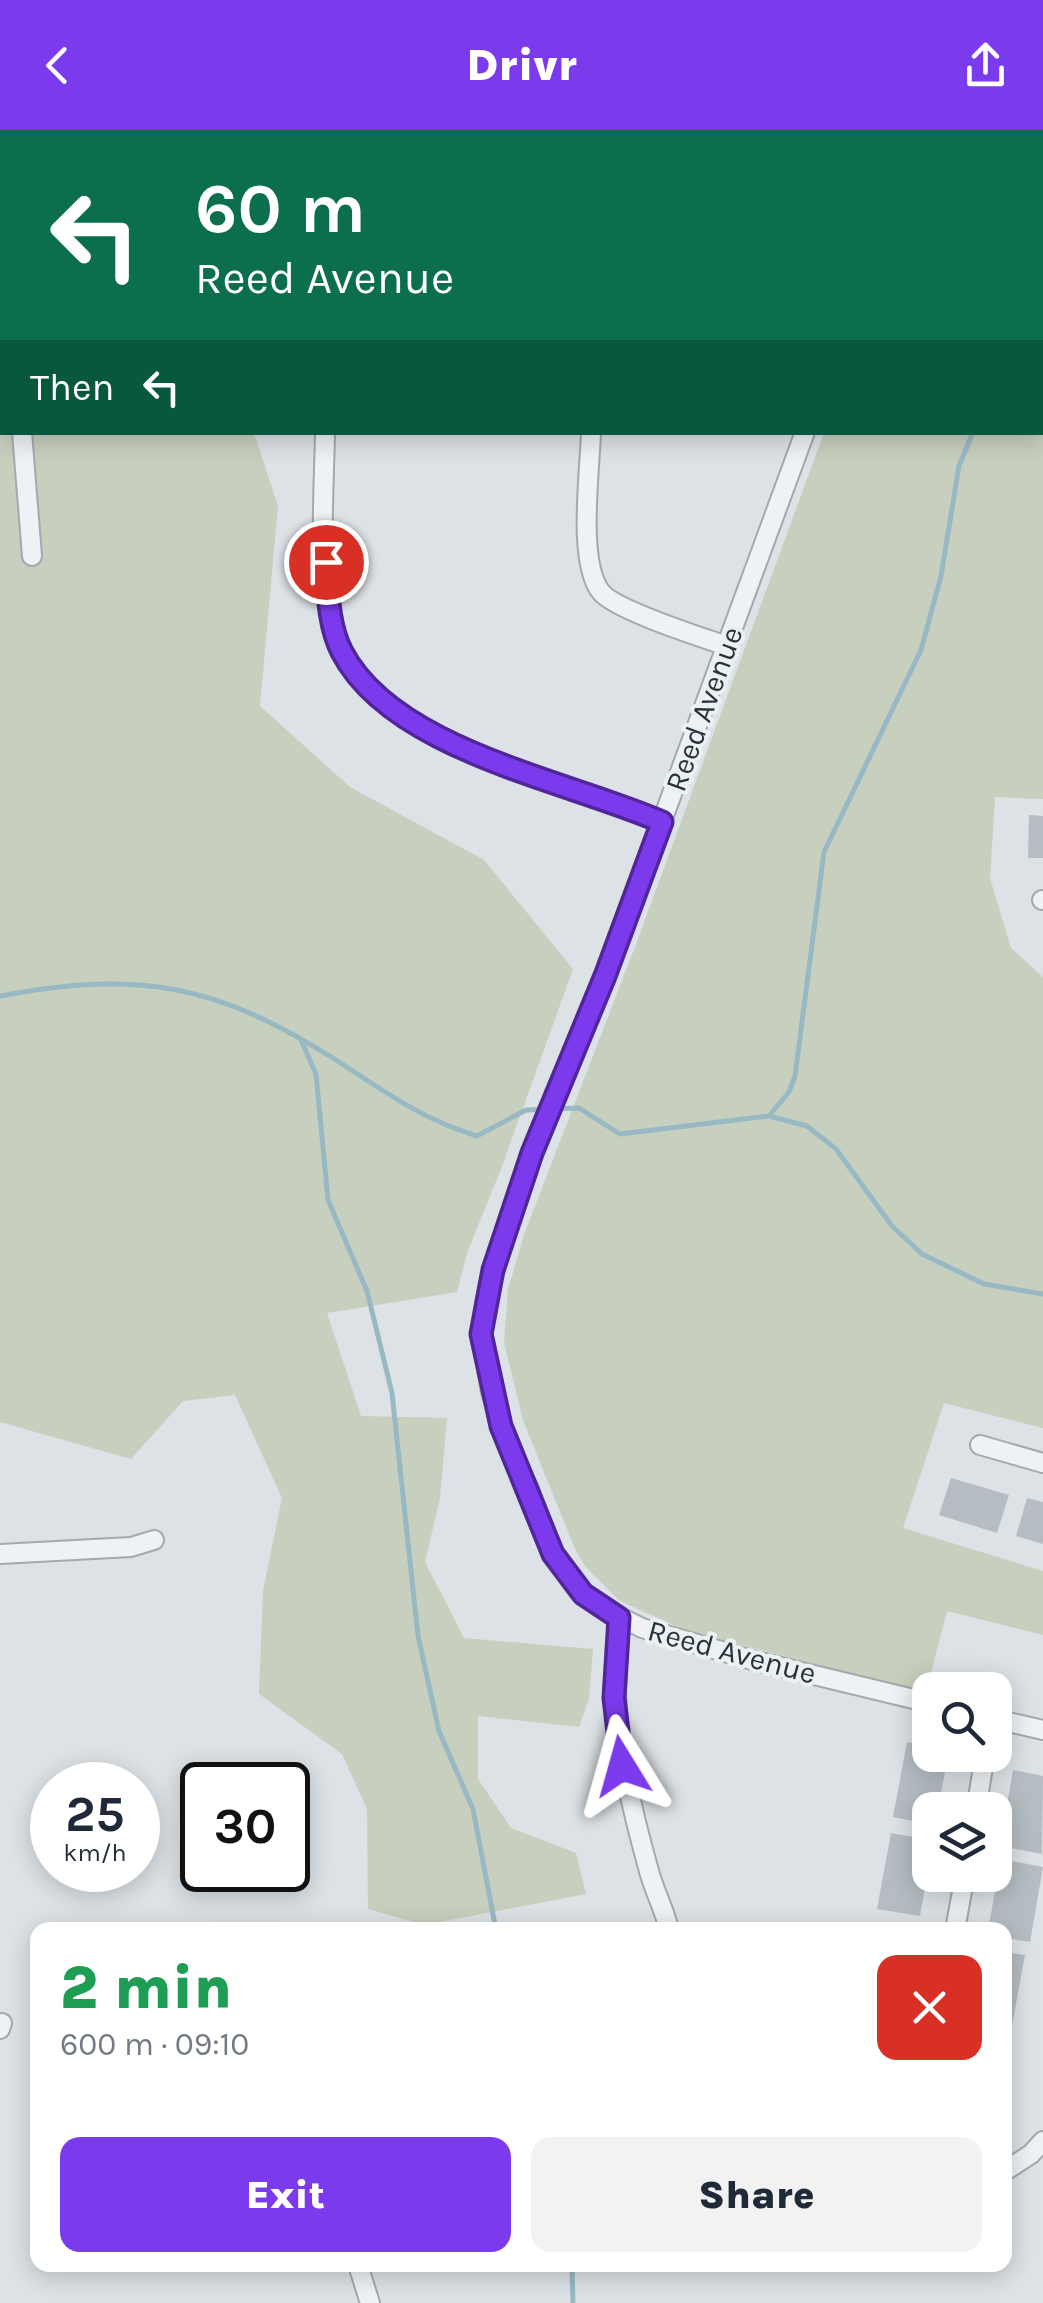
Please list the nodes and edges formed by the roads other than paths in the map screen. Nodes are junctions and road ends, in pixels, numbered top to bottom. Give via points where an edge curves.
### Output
1 (22, 435) edge
2 (325, 435) edge
3 (591, 435) edge
4 (804, 435) edge
5 (32, 556) dead end
6 (727, 646) junction
7 (662, 822) junction
8 (980, 1445) dead end
9 (1043, 1463) edge
10 (154, 1540) dead end
11 (0, 1554) edge
12 (619, 1618) junction
13 (912, 1699) edge
14 (1012, 1723) edge
15 (1043, 1730) edge
16 (961, 1892) edge
17 (666, 1922) edge
18 (956, 1922) edge
19 (1043, 2141) edge
20 (1012, 2166) edge
21 (360, 2272) edge
22 (370, 2303) edge

1 - 5 street
2 - 7 street via 334,630 372,693 452,743
3 - 6 street via 588,534 601,592 634,612
4 - 6 street, Reed Avenue
6 - 7 street, Reed Avenue
7 - 12 street, Reed Avenue via 532,1153 486,1294 482,1349 501,1426 553,1554 583,1594
8 - 9 street
10 - 11 street
12 - 13 street, Reed Avenue via 700,1646
12 - 17 street via 614,1698 622,1766
14 - 15 street
16 - 18 street
19 - 20 street
21 - 22 street

